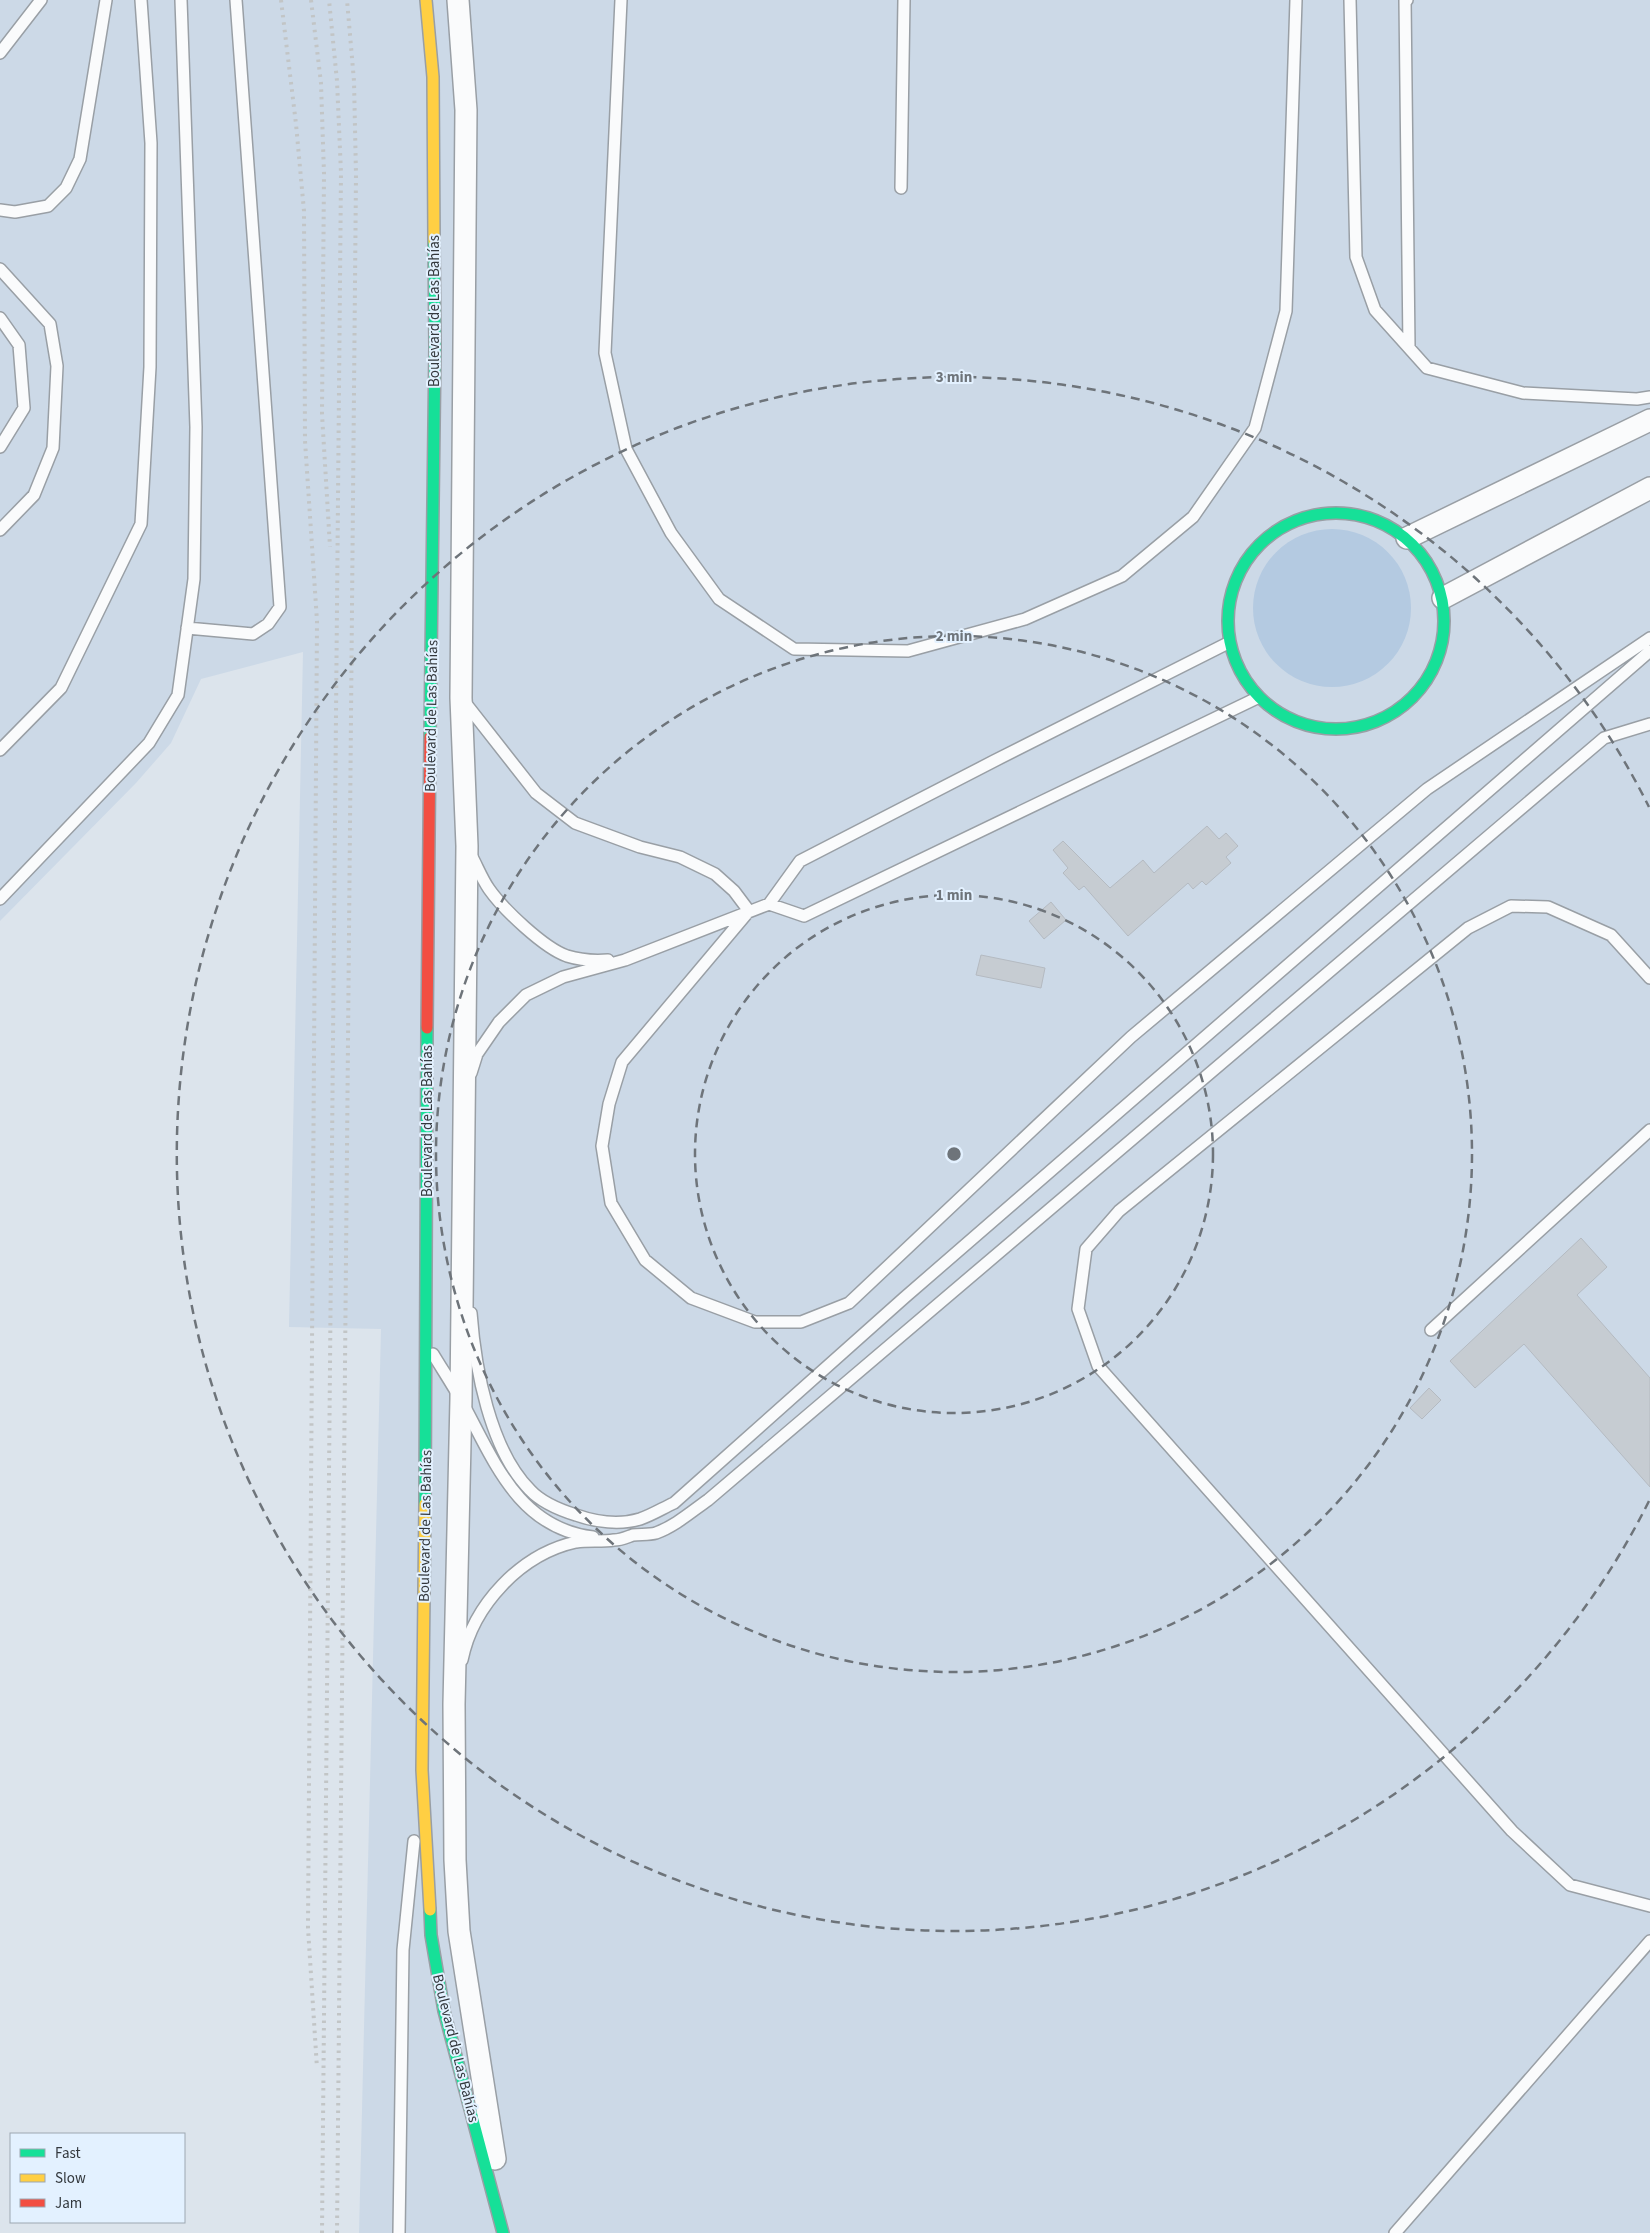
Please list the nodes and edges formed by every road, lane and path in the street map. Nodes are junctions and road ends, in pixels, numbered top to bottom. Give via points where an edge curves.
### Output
1 (41, 0) edge
2 (106, 0) edge
3 (141, 0) edge
4 (181, 0) edge
5 (236, 0) edge
6 (426, 0) edge
7 (458, 0) edge
8 (622, 0) edge
9 (904, 0) edge
10 (1296, 0) edge
11 (1350, 0) edge
12 (1401, 0) edge
13 (1406, 0) edge
14 (0, 53) edge
15 (901, 188) dead end
16 (0, 210) edge
17 (0, 269) edge
18 (0, 318) edge
19 (1409, 347) junction
20 (1650, 397) edge
21 (1650, 420) edge
22 (0, 447) edge
23 (1650, 488) edge
24 (0, 530) edge
25 (1407, 538) junction
26 (1443, 598) junction
27 (188, 628) junction
28 (1650, 638) edge
29 (1228, 643) junction
30 (1650, 651) edge
31 (461, 698) junction
32 (1257, 698) junction
33 (1650, 724) edge
34 (0, 750) edge
35 (467, 846) junction
36 (0, 899) edge
37 (770, 904) junction
38 (749, 912) junction
39 (625, 960) junction
40 (1650, 978) edge
41 (464, 1096) junction
42 (1650, 1130) edge
43 (462, 1168) junction
44 (1431, 1330) dead end
45 (427, 1344) junction
46 (461, 1399) junction
47 (708, 1500) junction
48 (640, 1519) junction
49 (616, 1540) junction
50 (454, 1704) junction
51 (422, 1770) junction
52 (1650, 1906) edge
53 (1650, 1941) edge
54 (399, 2233) edge
55 (505, 2233) edge
56 (1396, 2233) edge

1 - 14 lane
2 - 16 lane via 80,159 66,188 48,206 15,212
3 - 34 lane via 151,143 150,367 141,524 61,688
4 - 27 lane via 196,427 194,579
5 - 27 lane via 280,607 268,624 253,634
6 - 45 street, Boulevard de Las Bahías via 433,78 435,337 426,1089
7 - 31 street, Boulevard de Las Bahías via 466,110
8 - 10 lane via 605,353 626,450 671,533 719,599 794,649 908,651 1025,619 1122,576 1193,518 1255,428 1286,311
9 - 15 lane
11 - 19 lane via 1356,258 1376,310
12 - 13 lane
13 - 19 lane
17 - 24 lane via 50,324 57,366 53,448 34,494
18 - 22 lane via 19,345 24,408
19 - 20 lane via 1427,368 1523,393
21 - 25 street
23 - 26 street
25 - 26 street via 1429,563
25 - 29 street via 1378,520 1345,513 1312,515 1281,527 1255,548 1236,577 1227,609
26 - 32 street via 1444,633 1435,667 1415,696 1387,718 1354,729 1318,730 1285,719
27 - 36 lane via 178,695 149,743
28 - 38 lane via 1428,789 1131,1037 849,1303 801,1322 755,1322 691,1298 645,1260 611,1203 602,1146 609,1104 622,1062
29 - 32 street
29 - 37 lane via 800,861
30 - 48 lane via 904,1298 674,1503
31 - 35 street, Boulevard de Las Bahías
31 - 38 lane via 536,793 575,823 640,847 680,857 715,874 734,891
32 - 37 lane via 804,916
33 - 47 lane via 1604,738
35 - 39 lane via 488,888 537,937 565,955 594,961
35 - 41 street, Boulevard de Las Bahías
37 - 38 lane
38 - 39 lane
39 - 41 lane via 563,977 526,995 499,1022 477,1054
40 - 52 lane via 1610,935 1548,907 1510,906 1468,928 1119,1211 1086,1249 1078,1309 1098,1366 1512,1830 1570,1885
41 - 43 street, Boulevard de Las Bahías
42 - 44 lane
43 - 46 street, Boulevard de Las Bahías
43 - 48 lane via 474,1345 482,1394 503,1448 530,1491 556,1508 591,1520 616,1522
45 - 46 lane
45 - 51 street, Boulevard de Las Bahías
46 - 49 lane via 491,1458 523,1503 547,1522 566,1530
46 - 50 street, Boulevard de Las Bahías
47 - 48 lane
47 - 49 lane via 655,1533
49 - 50 lane via 577,1542 558,1548 534,1560 498,1590 482,1609 471,1630
50 - 55 street, Boulevard de Las Bahías via 459,1931
51 - 54 lane via 403,1950
51 - 55 street, Boulevard de Las Bahías via 431,1935 444,2011
53 - 56 lane

